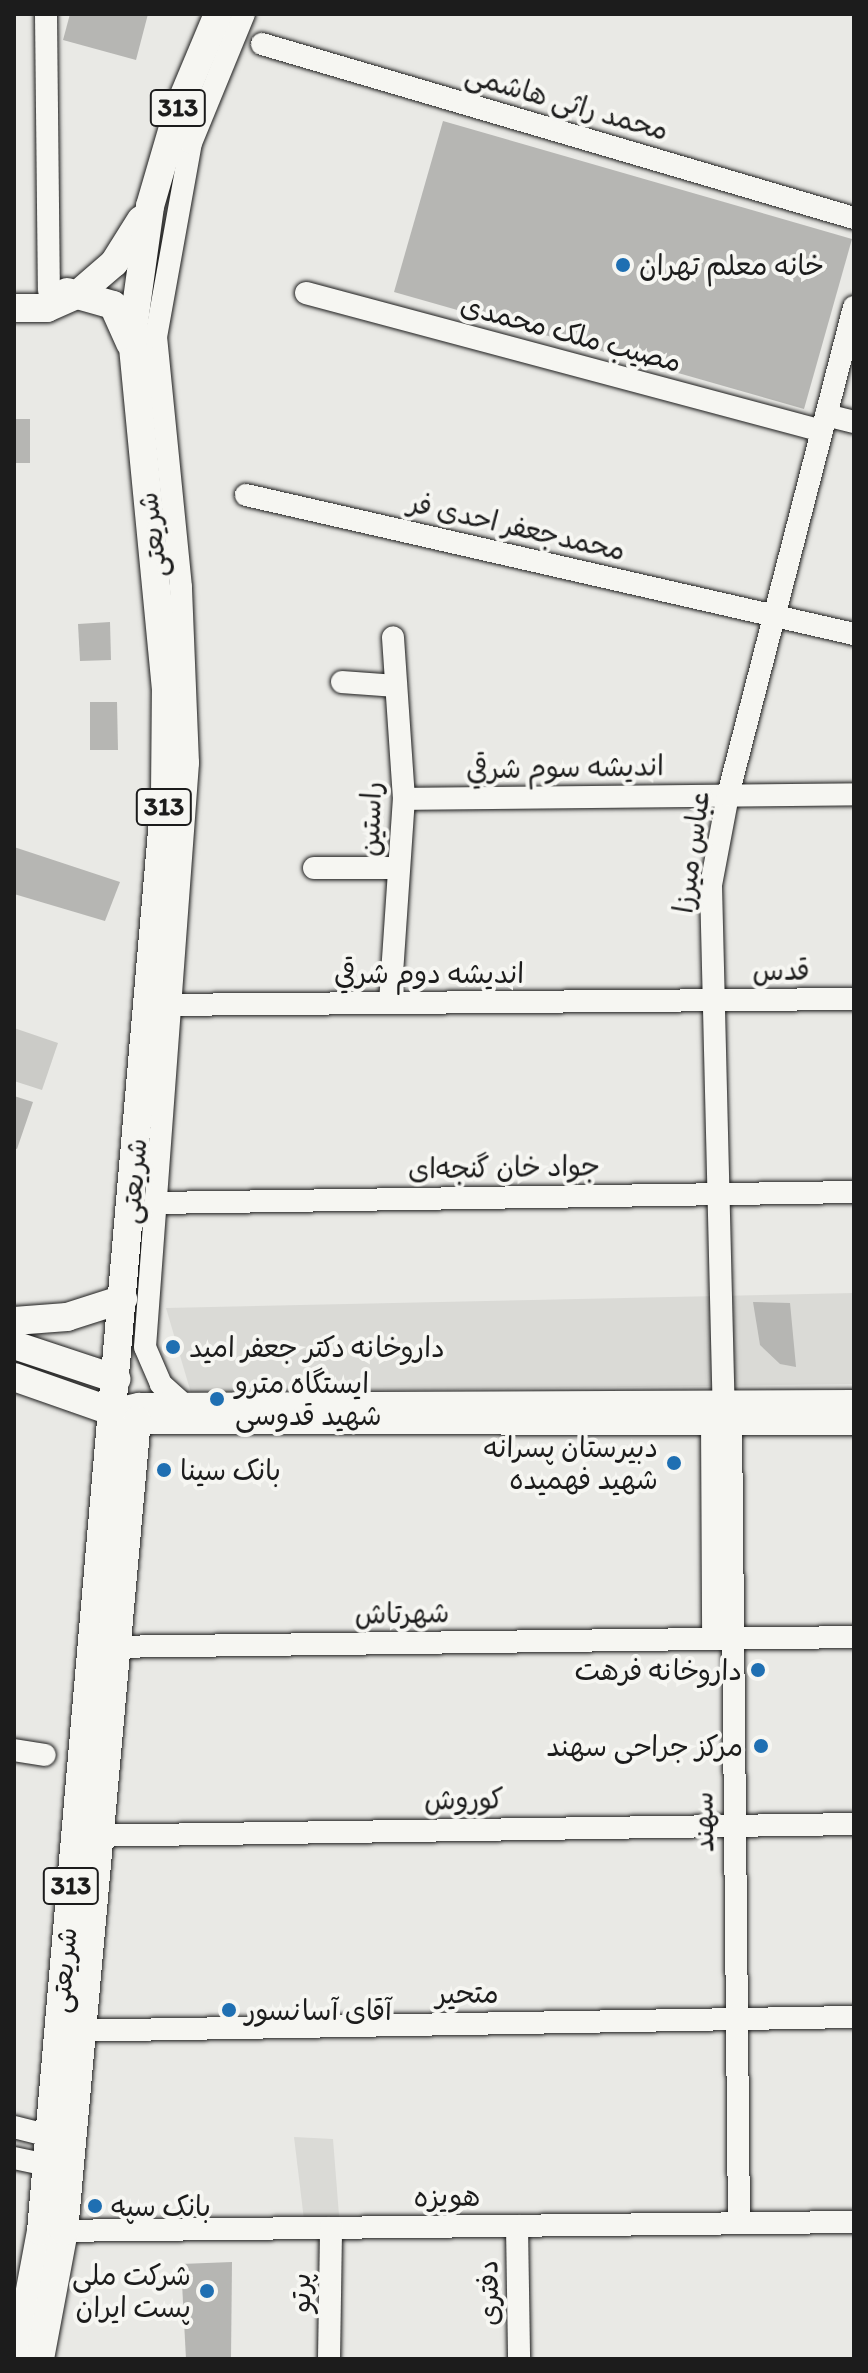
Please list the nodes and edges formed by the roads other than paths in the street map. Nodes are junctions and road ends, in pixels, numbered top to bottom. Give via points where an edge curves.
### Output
1 (46, 14) edge
2 (218, 14) edge
3 (244, 14) edge
4 (262, 44) dead end
5 (150, 206) junction
6 (854, 218) edge
7 (14, 289) edge
8 (49, 290) junction
9 (306, 293) dead end
10 (78, 294) junction
11 (854, 307) edge
12 (14, 308) edge
13 (133, 349) junction
14 (854, 422) edge
15 (824, 423) junction
16 (246, 495) dead end
17 (774, 615) junction
18 (854, 634) edge
19 (393, 637) dead end
20 (342, 682) dead end
21 (396, 686) junction
22 (854, 794) edge
23 (728, 795) junction
24 (404, 799) junction
25 (314, 868) dead end
26 (399, 868) junction
27 (854, 999) edge
28 (709, 1001) junction
29 (390, 1003) junction
30 (160, 1005) junction
31 (854, 1192) edge
32 (713, 1194) junction
33 (143, 1202) junction
34 (123, 1299) junction
35 (14, 1321) edge
36 (14, 1345) edge
37 (14, 1377) edge
38 (116, 1379) junction
39 (854, 1401) edge
40 (183, 1404) junction
41 (124, 1415) junction
42 (723, 1416) junction
43 (854, 1421) edge
44 (854, 1637) edge
45 (722, 1639) junction
46 (104, 1647) junction
47 (14, 1750) edge
48 (45, 1755) dead end
49 (733, 1824) junction
50 (854, 1824) edge
51 (87, 1836) junction
52 (854, 2017) edge
53 (737, 2018) junction
54 (70, 2031) junction
55 (14, 2127) edge
56 (49, 2136) junction
57 (14, 2158) edge
58 (47, 2165) junction
59 (854, 2222) edge
60 (739, 2223) junction
61 (517, 2226) junction
62 (331, 2228) junction
63 (53, 2231) junction
64 (17, 2359) edge
65 (40, 2359) edge
66 (329, 2359) edge
67 (519, 2359) edge

1 - 8 street
2 - 5 main road, شریعتی / 313 via 179,107
3 - 30 street via 191,143 156,337 188,732
4 - 6 street, محمد راثی هاشمی
5 - 10 main road via 114,263
5 - 13 main road, شریعتی / 313
7 - 8 main road
8 - 10 main road
9 - 15 street, مصیب ملک محمدی
10 - 12 main road via 47,308
10 - 13 main road via 113,305
11 - 15 street, عباس میرزا
13 - 30 main road, شریعتی / 313 via 166,690
14 - 15 street, مصیب ملک محمدی
15 - 17 street, عباس میرزا
16 - 17 street, محمدجعفر احدی فر
17 - 18 street, محمدجعفر احدی فر
17 - 23 street, عباس میرزا
19 - 21 street, راستین
20 - 21 street
21 - 24 street, راستین
22 - 23 street, اندیشه سوم شرقي
23 - 24 street, اندیشه سوم شرقي
23 - 28 street, عباس میرزا via 711,885
24 - 26 street, راستین
25 - 26 street
26 - 29 street, راستین
27 - 28 street, قدس
28 - 29 street, انديشه دوم شرقي
28 - 32 street, عباس میرزا
29 - 30 street, انديشه دوم شرقي
30 - 33 main road, شریعتی / 313
31 - 32 street, جواد خان گنجه‌ای
32 - 33 street, جواد خان گنجه‌ای
32 - 42 street, عباس میرزا
33 - 34 main road, شریعتی / 313
33 - 40 street via 145,1347 161,1384
34 - 35 main road via 67,1317
34 - 38 main road, شریعتی / 313
36 - 38 main road
37 - 41 main road
38 - 41 main road, شریعتی / 313
39 - 42 street
40 - 41 street
40 - 42 street
41 - 42 main road
41 - 46 main road, شریعتی / 313
42 - 43 main road
42 - 45 street, سهند
44 - 45 street, شهرتاش
45 - 46 street, شهرتاش
45 - 49 street, سهند
46 - 51 main road, شریعتی / 313
47 - 48 street
49 - 50 street, کوروش
49 - 51 street, کوروش
49 - 53 street, سهند
51 - 54 main road, شریعتی / 313
52 - 53 street, متحیر
53 - 54 street, متحیر
53 - 60 street, سهند
54 - 56 main road, شریعتی / 313
54 - 63 main road, شریعتی / 313
55 - 56 street
56 - 58 main road, شریعتی / 313
57 - 58 street
58 - 63 main road, شریعتی / 313
59 - 60 street, هویزه
60 - 61 street, هویزه
61 - 62 street, هویزه
61 - 67 street, دفتری
62 - 63 street, هویزه
62 - 66 street, پرتو
63 - 64 main road, شریعتی / 313
63 - 65 main road, شریعتی / 313

